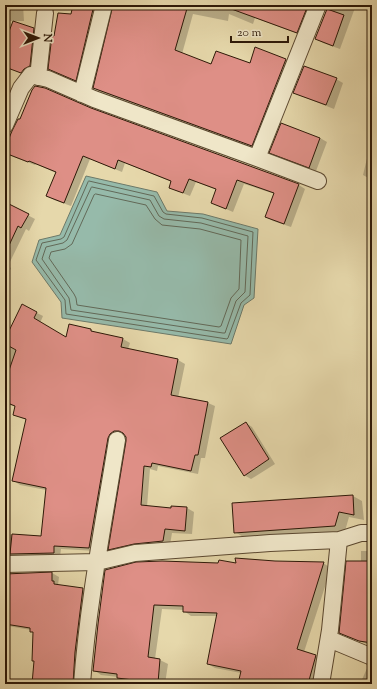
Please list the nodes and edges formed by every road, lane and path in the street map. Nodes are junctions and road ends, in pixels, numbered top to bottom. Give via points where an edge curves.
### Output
1 (104, 5) edge
2 (318, 5) edge
3 (45, 13) dead end
4 (38, 77) junction
5 (82, 94) junction
6 (5, 125) edge
7 (257, 158) junction
8 (318, 181) dead end
9 (117, 440) dead end
10 (372, 533) edge
11 (339, 540) junction
12 (97, 562) junction
13 (5, 564) edge
14 (329, 639) junction
15 (372, 657) edge
16 (82, 684) edge
17 (321, 684) edge

1 - 5 street
2 - 7 street
3 - 4 street
4 - 5 street
4 - 6 street via 32,75 21,88
5 - 7 street
7 - 8 street
9 - 12 street
10 - 11 street via 361,533
11 - 12 street via 270,542 135,553
11 - 14 street
12 - 13 street
12 - 16 street
14 - 15 street
14 - 17 street

